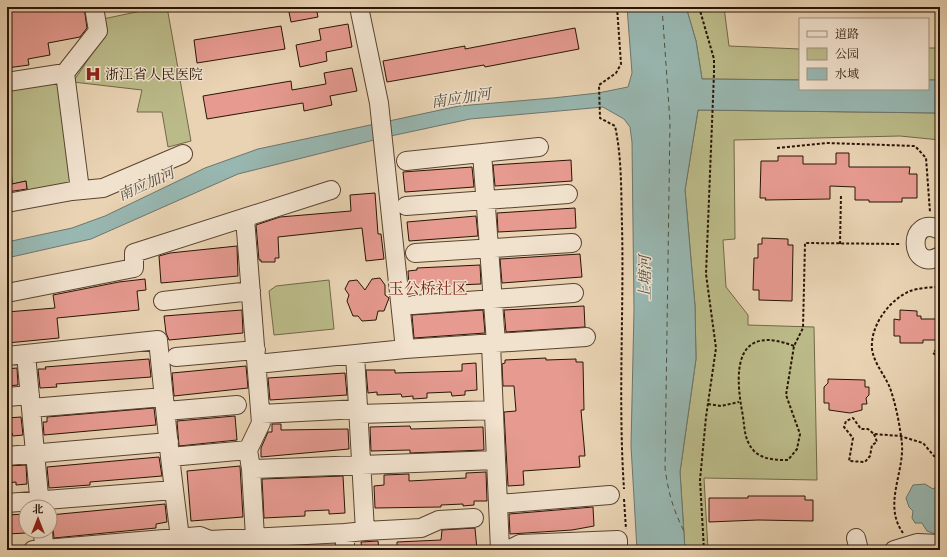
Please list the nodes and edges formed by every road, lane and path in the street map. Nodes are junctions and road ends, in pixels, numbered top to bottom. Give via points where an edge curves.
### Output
1 (94, 7) edge
2 (359, 7) edge
3 (616, 7) edge
4 (699, 7) edge
5 (65, 73) junction
6 (7, 82) edge
7 (539, 147) dead end
8 (777, 148) dead end
9 (482, 153) junction
10 (183, 154) dead end
11 (406, 161) dead end
12 (80, 190) junction
13 (331, 190) dead end
14 (568, 194) dead end
15 (841, 194) dead end
16 (485, 200) junction
17 (7, 203) edge
18 (406, 206) dead end
19 (245, 218) junction
20 (936, 229) edge
21 (572, 243) dead end
22 (840, 244) junction
23 (915, 244) junction
24 (489, 248) junction
25 (415, 253) dead end
26 (940, 256) edge
27 (940, 287) edge
28 (251, 291) junction
29 (7, 293) edge
30 (574, 293) dead end
31 (493, 299) junction
32 (163, 301) dead end
33 (413, 305) dead end
34 (586, 337) dead end
35 (494, 343) junction
36 (794, 346) junction
37 (940, 346) edge
38 (405, 349) junction
39 (26, 354) junction
40 (355, 354) junction
41 (7, 356) edge
42 (176, 357) dead end
43 (256, 357) junction
44 (940, 357) edge
45 (7, 398) edge
46 (31, 401) junction
47 (739, 402) junction
48 (165, 404) junction
49 (708, 404) junction
50 (237, 405) dead end
51 (494, 410) junction
52 (359, 411) junction
53 (261, 414) junction
54 (874, 434) junction
55 (900, 436) junction
56 (170, 450) junction
57 (248, 450) junction
58 (36, 454) junction
59 (7, 456) edge
60 (940, 458) edge
61 (496, 460) junction
62 (361, 464) junction
63 (251, 469) junction
64 (174, 490) junction
65 (610, 495) dead end
66 (40, 499) edge
67 (58, 502) edge
68 (7, 503) edge
69 (18, 503) edge
70 (498, 504) junction
71 (474, 518) dead end
72 (365, 531) junction
73 (626, 532) dead end
74 (255, 537) junction
75 (180, 538) junction
76 (41, 539) edge
77 (345, 541) edge
78 (940, 544) edge
79 (210, 545) edge
80 (912, 545) junction
81 (39, 550) edge
82 (500, 550) edge
83 (508, 550) edge
84 (618, 550) edge
85 (704, 550) edge
86 (894, 550) edge

1 - 5 street via 98,31
2 - 38 street via 379,104
3 - 73 path via 621,64 616,73 599,85 599,92 600,118 615,126 619,145 622,242 621,448
4 - 49 path via 714,59 706,274 716,348
5 - 6 street
5 - 12 street
7 - 9 street
8 - 20 path via 828,143 915,146 926,158
9 - 11 street
9 - 16 street
10 - 12 street via 103,188
12 - 17 street
13 - 19 street
14 - 16 street
15 - 22 path
16 - 18 street
16 - 24 street
19 - 28 street
19 - 29 street via 134,253 134,268
20 - 23 street via 926,228 918,233
21 - 24 street
22 - 23 path
22 - 36 path via 805,243 803,328
23 - 26 street via 923,257 934,259
24 - 25 street
24 - 31 street
27 - 55 path via 910,291 891,304 875,328 872,349 879,370 890,387
28 - 32 street
28 - 43 street
30 - 31 street
31 - 33 street
31 - 35 street
34 - 35 street
35 - 38 street
35 - 51 street
36 - 47 path via 767,338 755,342 746,349 738,367
36 - 47 path via 786,396 800,434 797,449 788,460 771,460 754,451 746,437
37 - 44 path via 933,353
38 - 40 street
39 - 41 street
39 - 46 street
39 - 48 street via 158,340
40 - 43 street
40 - 52 street
42 - 43 street
43 - 53 street
45 - 46 street
46 - 48 street
46 - 58 street
47 - 49 path via 721,406
48 - 50 street
48 - 56 street
49 - 85 path via 700,480
51 - 52 street
51 - 61 street
52 - 53 street
52 - 62 street
53 - 57 street via 261,423
54 - 54 path via 868,429 861,429 853,418 846,421 844,427 853,438 849,460 865,462 870,456 872,445 877,442
54 - 55 path
55 - 60 path via 923,443 934,456
55 - 80 path via 901,469 894,493 894,514
56 - 57 street
56 - 58 street
56 - 64 street
57 - 63 street
58 - 59 street
58 - 66 street
61 - 62 street
61 - 70 street
62 - 63 street
62 - 72 street
63 - 74 street
64 - 67 street
64 - 75 street
65 - 70 street
68 - 69 street
70 - 82 street
71 - 72 street via 439,520 421,528
72 - 77 street
74 - 77 street
74 - 79 street
75 - 79 street via 200,536
75 - 81 street
76 - 81 street
78 - 80 street
80 - 86 street
83 - 84 street via 520,544 618,540

